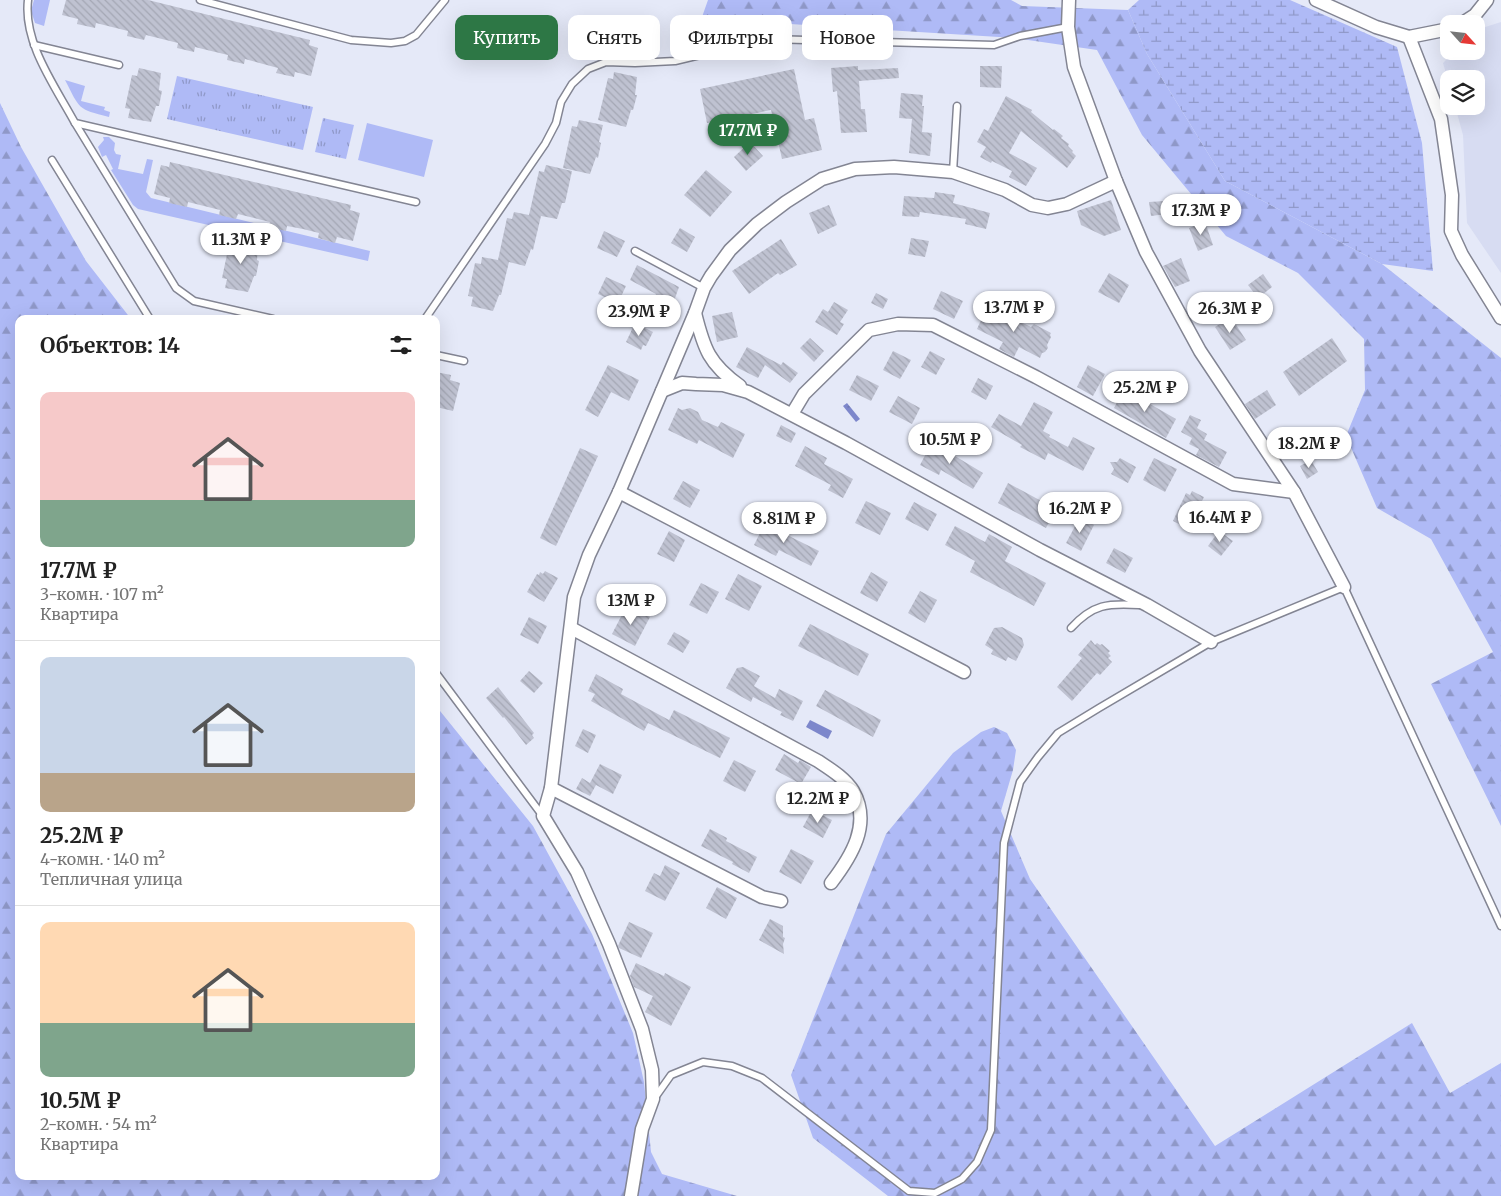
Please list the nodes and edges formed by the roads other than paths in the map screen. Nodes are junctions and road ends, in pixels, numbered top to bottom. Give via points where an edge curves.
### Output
1 (28, 0) edge
2 (200, 0) edge
3 (445, 0) edge
4 (1069, 0) edge
5 (1316, 0) edge
6 (1487, 0) edge
7 (1475, 15) edge
8 (1069, 23) junction
9 (1440, 31) edge
10 (1409, 37) junction
11 (34, 46) junction
12 (119, 65) dead end
13 (957, 106) dead end
14 (75, 123) junction
15 (52, 160) dead end
16 (953, 172) junction
17 (1116, 181) junction
18 (416, 202) dead end
19 (635, 251) dead end
20 (704, 288) junction
21 (695, 313) junction
22 (148, 315) edge
23 (255, 315) edge
24 (428, 315) edge
25 (1501, 318) edge
26 (440, 356) edge
27 (464, 361) dead end
28 (662, 391) junction
29 (748, 392) junction
30 (792, 414) junction
31 (619, 492) junction
32 (1294, 492) junction
33 (1344, 587) junction
34 (1147, 605) junction
35 (570, 628) junction
36 (1071, 628) dead end
37 (1211, 642) junction
38 (964, 672) dead end
39 (440, 679) edge
40 (550, 788) junction
41 (543, 816) junction
42 (831, 883) dead end
43 (781, 901) dead end
44 (1501, 926) edge
45 (653, 1100) junction
46 (631, 1196) edge

1 - 11 lane via 28,22
2 - 3 lane via 351,40 391,44 416,35
4 - 8 street
5 - 10 street via 1376,27
6 - 7 street
8 - 17 street via 1074,67
8 - 24 lane via 994,45 768,39 675,61 606,62 588,70 572,84 561,102 556,123 545,144
9 - 10 street
10 - 25 street via 1441,119 1452,195 1451,231
11 - 12 lane
11 - 14 lane
13 - 16 lane
14 - 18 lane
14 - 23 lane via 176,288 194,301
15 - 22 lane
16 - 17 street via 1004,190 1032,206 1048,208 1067,204
16 - 20 street via 894,167 855,168 822,179 758,224 730,250
17 - 32 street via 1146,252 1200,351
19 - 20 lane
20 - 21 street
21 - 28 street
21 - 29 street via 705,349 715,364 725,376
26 - 27 lane
28 - 29 street via 689,383 723,384
28 - 31 street
29 - 30 street
30 - 32 street via 804,394 869,330 898,324 933,325 1233,484
30 - 34 street
31 - 35 street via 589,555 574,597
31 - 38 street
32 - 33 street
33 - 37 lane
33 - 44 lane
34 - 36 lane via 1114,603 1100,607 1081,617
34 - 37 street
35 - 40 street
35 - 42 street via 818,760 836,773 853,790 861,811 860,830 854,848
37 - 45 lane via 1058,733 1020,782 1004,843 991,1130 977,1162 962,1179 935,1193 910,1191 762,1078 732,1066 703,1062 671,1075
39 - 41 lane
40 - 41 street
40 - 43 street via 762,897
41 - 45 street via 577,872 642,1029 652,1070
45 - 46 street via 642,1129

